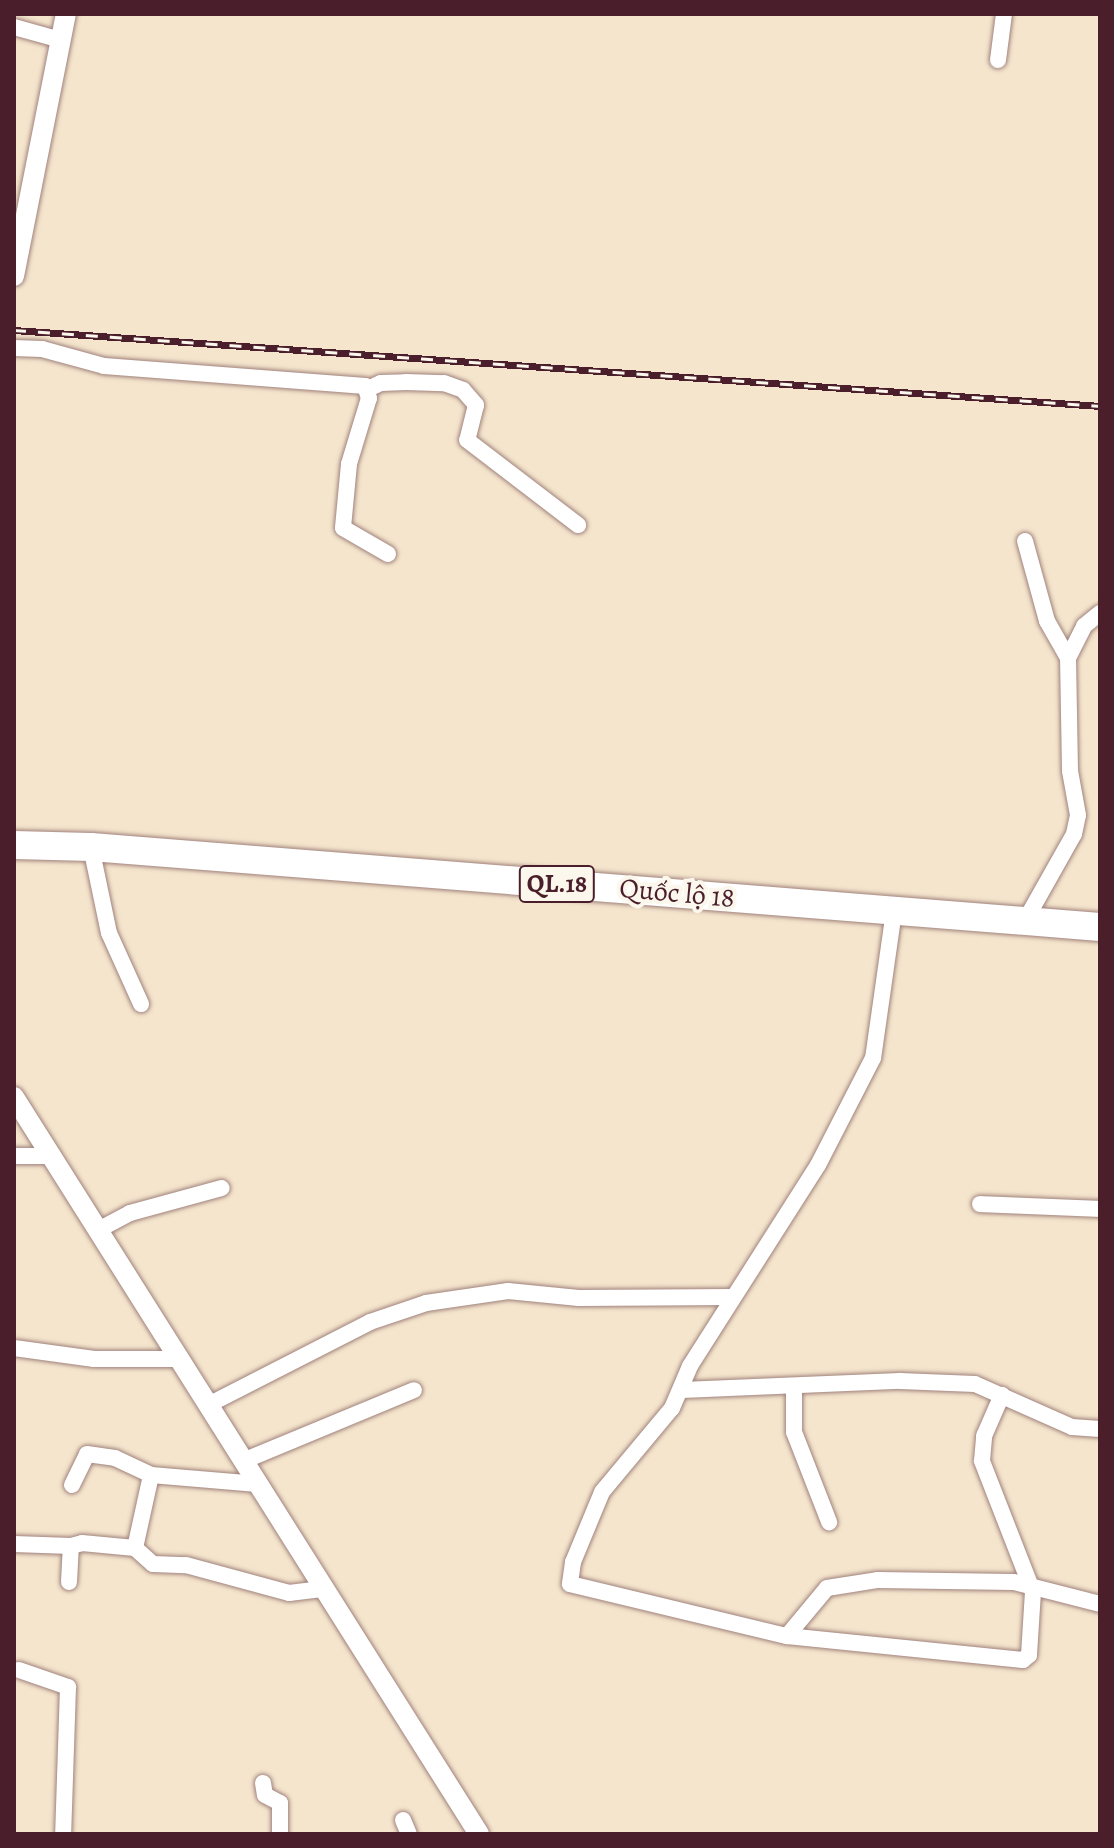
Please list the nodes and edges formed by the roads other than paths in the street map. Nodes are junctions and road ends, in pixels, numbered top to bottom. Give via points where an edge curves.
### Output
1 (66, 14) edge
2 (1004, 14) edge
3 (14, 27) edge
4 (61, 40) junction
5 (998, 60) dead end
6 (14, 276) edge
7 (14, 348) edge
8 (368, 389) junction
9 (578, 525) dead end
10 (1025, 541) dead end
11 (388, 554) dead end
12 (1100, 613) edge
13 (1068, 658) junction
14 (14, 845) edge
15 (91, 847) junction
16 (894, 911) junction
17 (1025, 921) junction
18 (1100, 927) edge
19 (141, 1004) dead end
20 (14, 1097) edge
21 (14, 1156) edge
22 (53, 1156) junction
23 (222, 1188) dead end
24 (980, 1204) dead end
25 (1100, 1209) edge
26 (100, 1229) junction
27 (733, 1297) junction
28 (14, 1348) edge
29 (180, 1359) junction
30 (794, 1388) junction
31 (414, 1390) dead end
32 (682, 1390) junction
33 (1002, 1395) junction
34 (208, 1405) junction
35 (1100, 1429) edge
36 (243, 1461) junction
37 (151, 1475) junction
38 (258, 1484) junction
39 (72, 1485) dead end
40 (829, 1522) dead end
41 (14, 1544) edge
42 (71, 1546) junction
43 (135, 1548) junction
44 (69, 1582) dead end
45 (1030, 1586) junction
46 (324, 1589) junction
47 (1100, 1604) edge
48 (787, 1636) junction
49 (19, 1670) dead end
50 (263, 1783) dead end
51 (63, 1834) edge
52 (280, 1834) edge
53 (479, 1834) edge

1 - 4 street
2 - 5 street
3 - 4 street
4 - 6 street
7 - 8 street via 42,349 104,366 346,382
8 - 9 street via 406,382 444,383 463,390 476,405 467,440
8 - 11 street via 349,464 343,528
10 - 13 street via 1047,621
12 - 13 street via 1084,626
13 - 17 street via 1070,771 1078,815 1068,851
14 - 15 highway, Quốc lộ 18 / QL.18
15 - 16 highway, Quốc lộ 18 / QL.18
15 - 19 street via 109,933
16 - 17 highway, Quốc lộ 18 / QL.18
16 - 27 street via 873,1058 818,1165
17 - 18 highway, Quốc lộ 18 / QL.18
20 - 22 street
21 - 22 street
22 - 26 street
23 - 26 street via 130,1213
24 - 25 street
26 - 29 street
27 - 32 street via 690,1366
27 - 34 street via 579,1298 508,1291 426,1303 370,1322
28 - 29 street via 94,1359
29 - 34 street
30 - 32 street
30 - 33 street via 900,1381 975,1384
30 - 40 street via 794,1432
31 - 36 street
32 - 48 street via 602,1492 573,1562 570,1584
33 - 35 street via 1072,1427
33 - 45 street via 984,1436 982,1461
34 - 36 street
36 - 38 street
37 - 38 street
37 - 39 street via 115,1458 87,1454
37 - 43 street
38 - 46 street
41 - 42 street
42 - 43 street
42 - 44 street
43 - 46 street via 159,1565 186,1565 289,1593
45 - 47 street
45 - 48 street via 890,1579 827,1588
45 - 48 street via 1029,1655 1019,1661
46 - 53 street
49 - 51 street via 68,1687
50 - 52 street via 265,1795 280,1803

